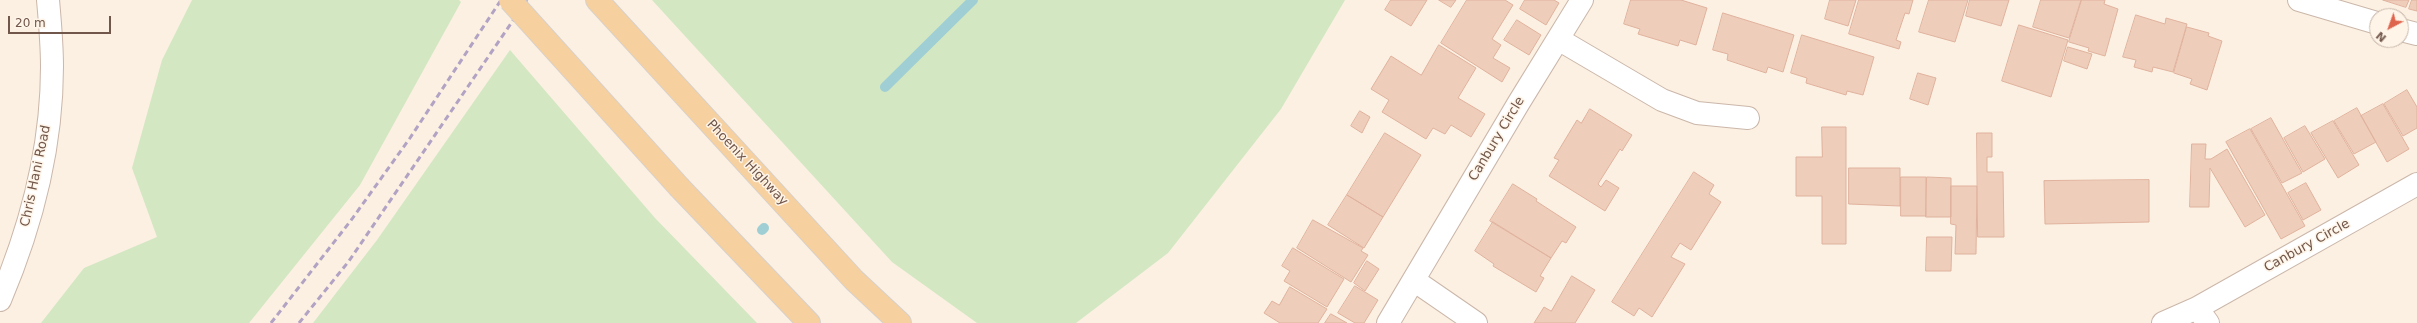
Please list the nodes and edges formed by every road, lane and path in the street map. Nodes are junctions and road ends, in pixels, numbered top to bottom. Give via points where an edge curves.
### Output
1 (48, 0) edge
2 (510, 0) edge
3 (597, 0) edge
4 (1582, 0) edge
5 (2299, 0) edge
6 (2369, 21) edge
7 (1558, 39) junction
8 (1748, 118) dead end
9 (2417, 184) edge
10 (1415, 281) junction
11 (0, 300) edge
12 (2203, 316) edge
13 (809, 323) edge
14 (900, 323) edge
15 (1388, 323) edge
16 (1476, 323) edge
17 (2163, 323) edge

1 - 11 street, Chris Hani Road via 52,67 48,132 33,203 15,263
2 - 13 main road, bridge via 680,188
3 - 14 main road, Phoenix Highway via 854,280
4 - 7 street, Canbury Circle
5 - 6 street
7 - 8 street via 1662,100 1697,113
7 - 10 street, Canbury Circle
9 - 12 street, Canbury Circle
10 - 15 street, Canbury Circle
10 - 16 street
12 - 17 street, Canbury Circle

